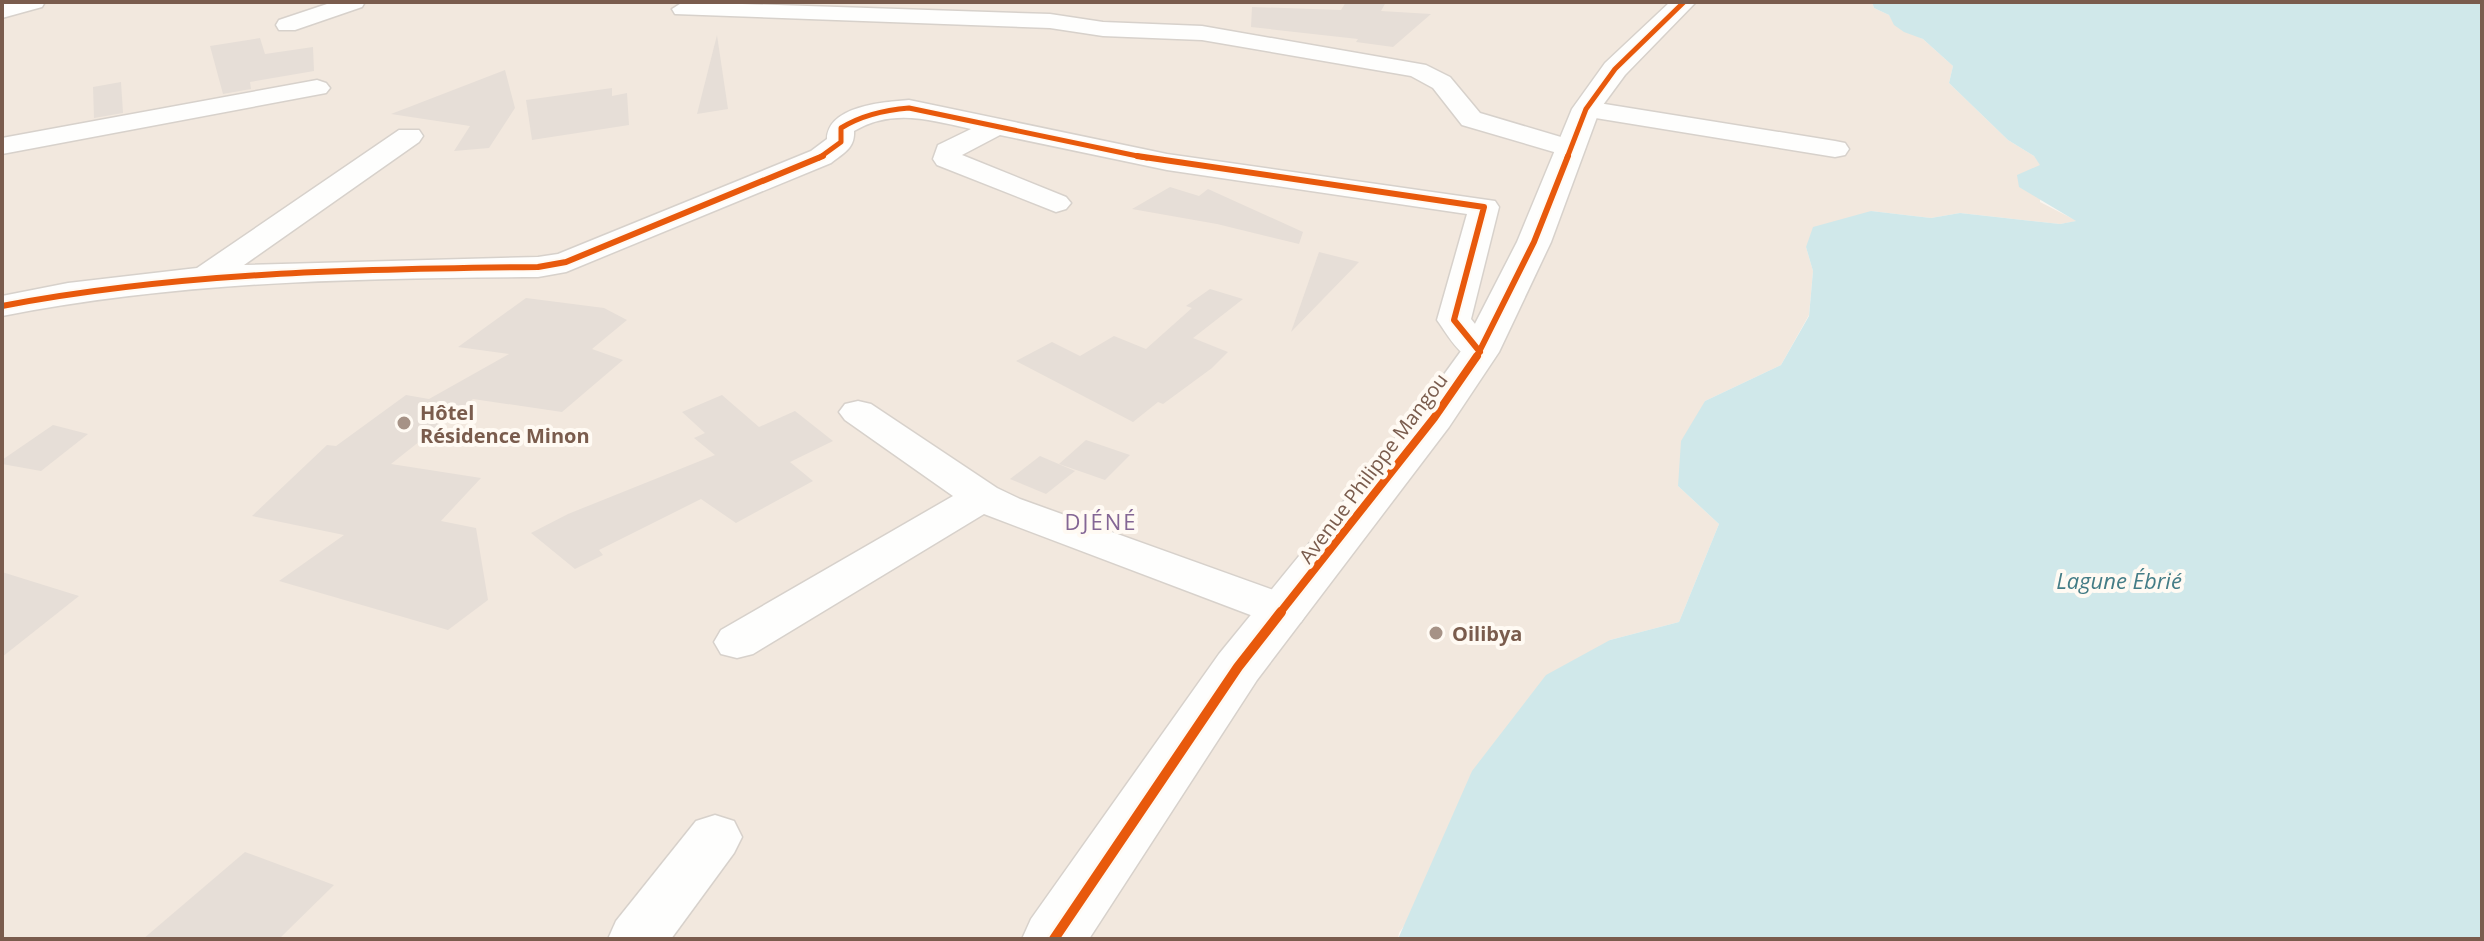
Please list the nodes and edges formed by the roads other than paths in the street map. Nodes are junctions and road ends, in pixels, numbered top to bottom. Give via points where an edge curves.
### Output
1 (34, 2) edge
2 (354, 2) edge
3 (1684, 2) edge
4 (771, 7) edge
5 (683, 9) dead end
6 (2, 11) edge
7 (287, 25) dead end
8 (317, 88) dead end
9 (997, 126) junction
10 (1578, 129) junction
11 (409, 136) dead end
12 (2, 146) edge
13 (1835, 149) dead end
14 (1056, 203) dead end
15 (208, 275) junction
16 (2, 306) edge
17 (1480, 352) junction
18 (858, 412) dead end
19 (982, 497) junction
20 (1285, 611) junction
21 (737, 642) dead end
22 (715, 837) dead end
23 (637, 939) edge
24 (1054, 939) edge

1 - 6 street
2 - 7 street
3 - 10 street, Avenue Philippe Mangou via 1615,69
4 - 5 street
4 - 10 street via 1050,21 1255,41 1417,70 1436,78 1471,119
8 - 12 street
9 - 14 street via 948,151 947,159
9 - 15 street via 919,109 871,112 841,128 841,142 821,157 566,262
9 - 17 street via 1167,162 1484,207 1454,320
10 - 13 street
10 - 17 street, Avenue Philippe Mangou via 1524,265
11 - 15 street
15 - 16 street
17 - 20 street, Avenue Philippe Mangou
18 - 19 street
19 - 20 street
19 - 21 street
20 - 24 street, Avenue Philippe Mangou via 1238,667
22 - 23 street

